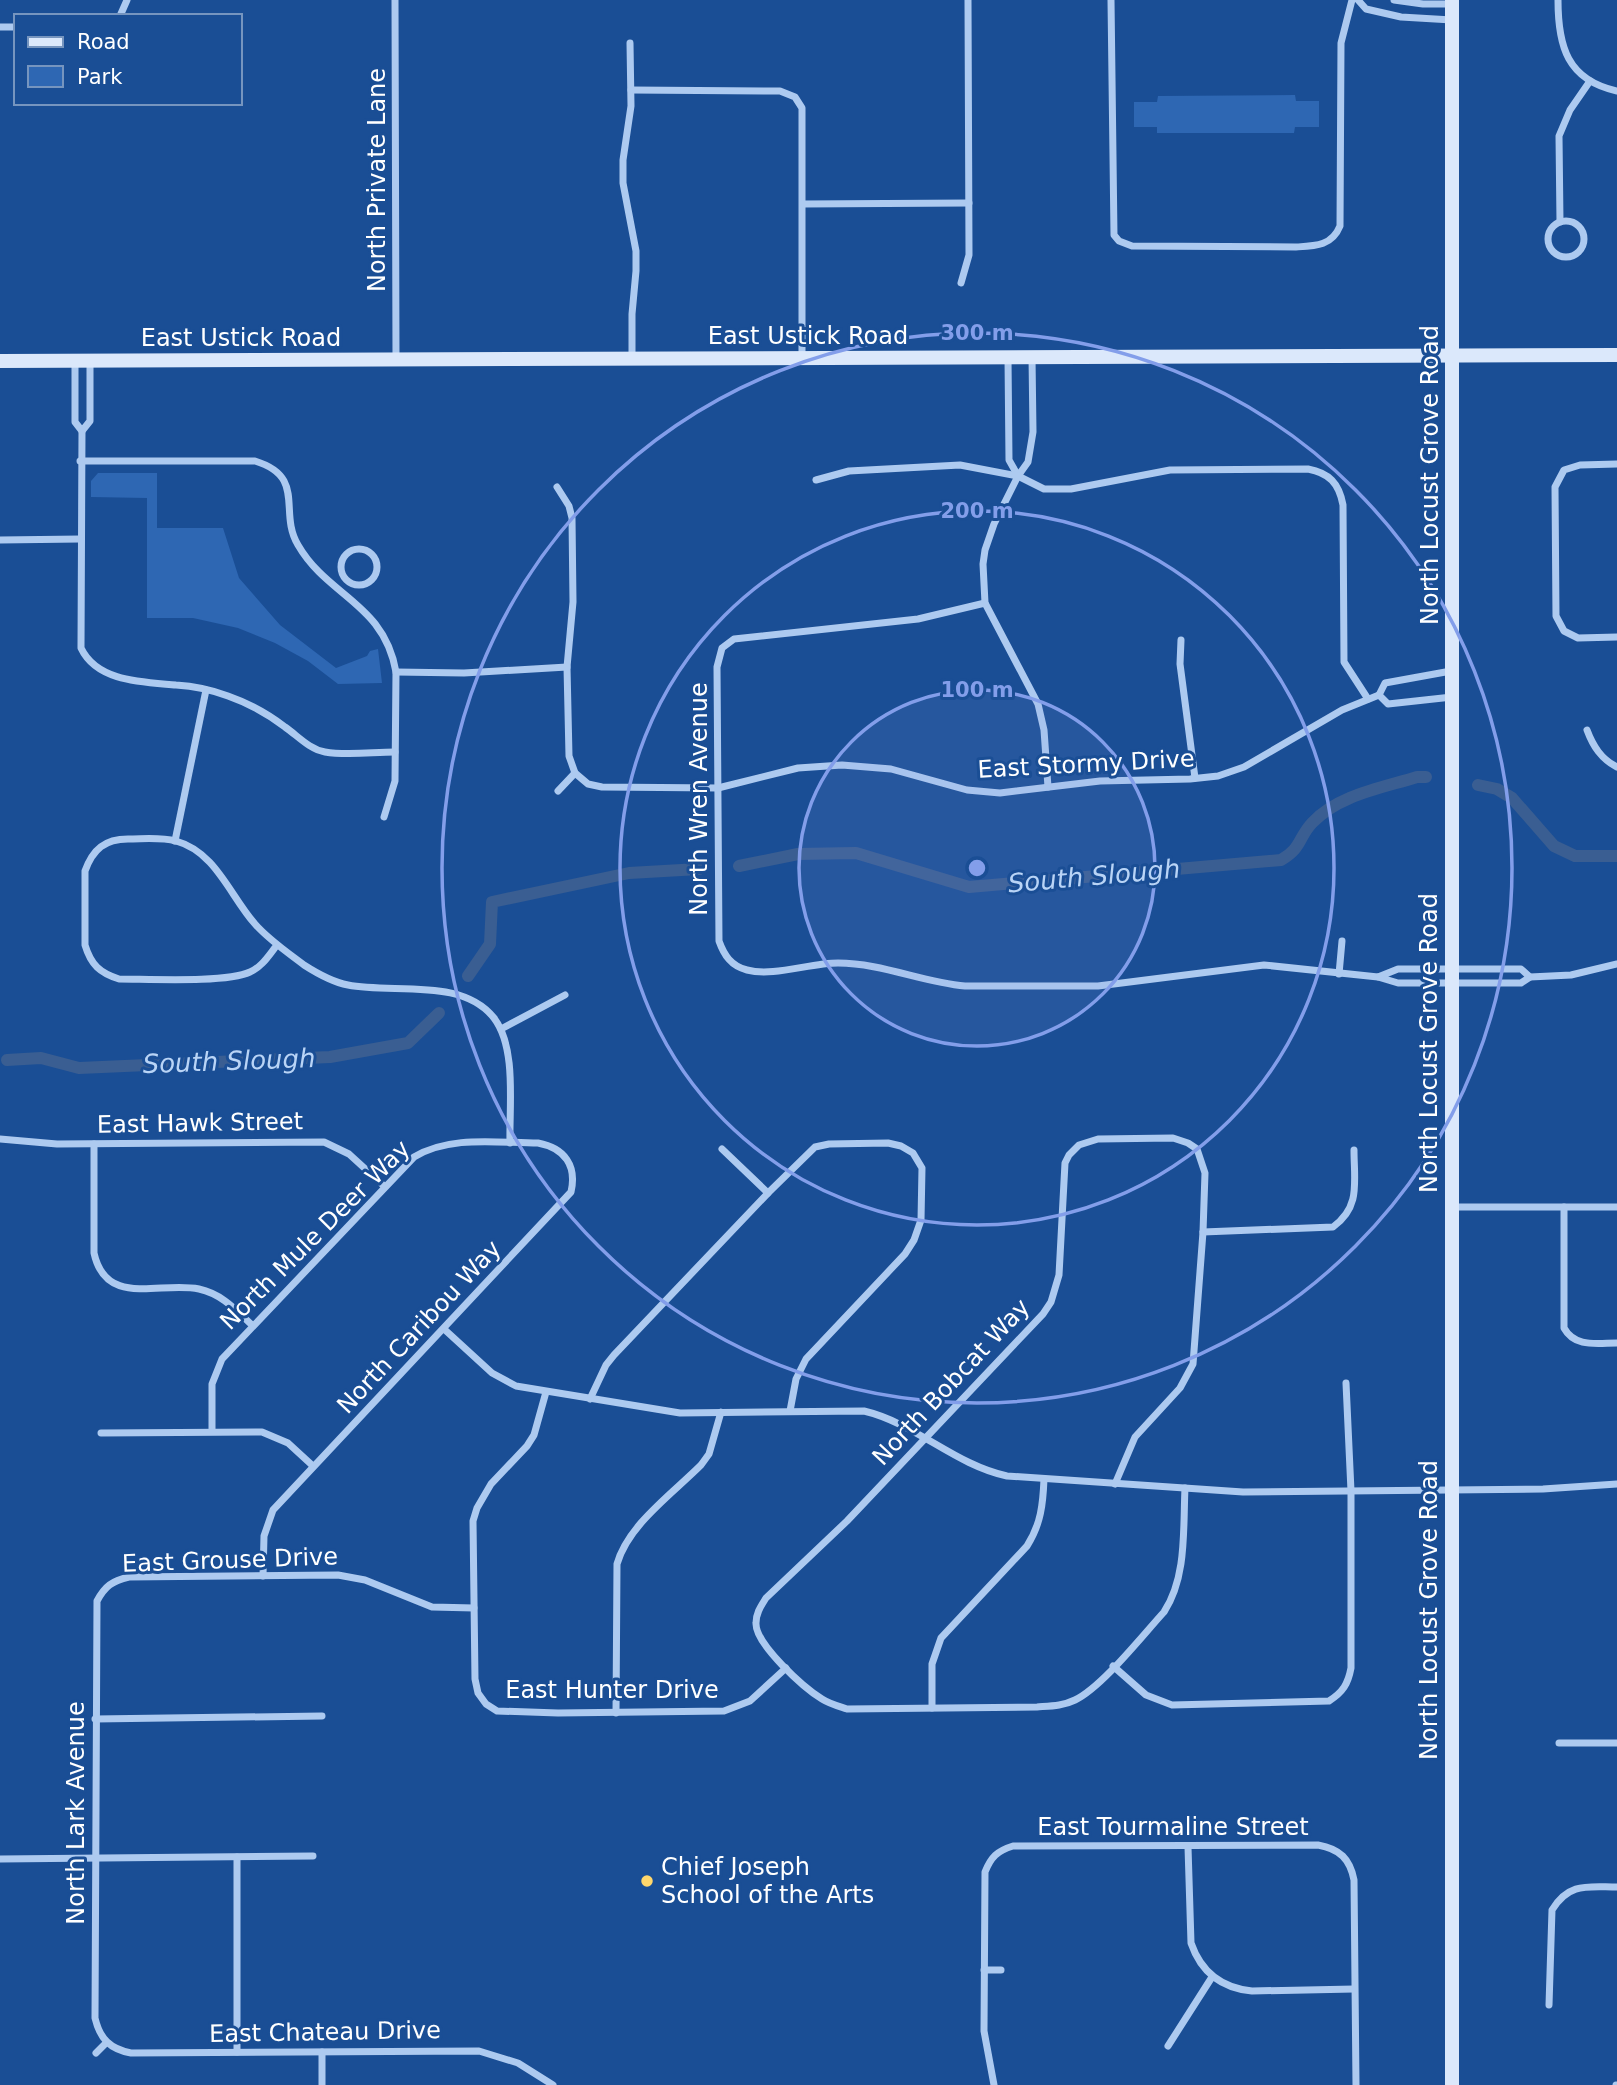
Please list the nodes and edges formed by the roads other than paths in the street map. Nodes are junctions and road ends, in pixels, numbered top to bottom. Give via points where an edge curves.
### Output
1 (395, 0) edge
2 (968, 0) edge
3 (1111, 0) edge
4 (1352, 0) edge
5 (1358, 0) edge
6 (1394, 0) edge
7 (1558, 0) edge
8 (1452, 2) edge
9 (1452, 20) junction
10 (630, 43) dead end
11 (1590, 81) junction
12 (631, 90) junction
13 (1617, 91) edge
14 (969, 203) junction
15 (803, 204) junction
16 (1560, 222) junction
17 (961, 283) dead end
18 (1454, 355) junction
19 (1617, 355) edge
20 (1032, 357) junction
21 (1008, 358) junction
22 (632, 359) junction
23 (802, 359) junction
24 (396, 360) junction
25 (0, 361) edge
26 (82, 361) junction
27 (82, 431) junction
28 (80, 461) junction
29 (1617, 464) edge
30 (1017, 476) junction
31 (816, 480) dead end
32 (557, 487) dead end
33 (80, 539) junction
34 (0, 540) edge
35 (346, 579) junction
36 (338, 589) junction
37 (985, 603) junction
38 (1617, 637) edge
39 (1181, 640) dead end
40 (567, 667) junction
41 (1452, 670) junction
42 (396, 672) junction
43 (206, 690) junction
44 (1379, 695) junction
45 (1452, 697) junction
46 (1368, 699) junction
47 (1587, 730) dead end
48 (396, 752) junction
49 (1617, 767) edge
50 (575, 773) junction
51 (1195, 778) junction
52 (1048, 787) junction
53 (718, 788) junction
54 (558, 791) dead end
55 (384, 817) dead end
56 (175, 841) junction
57 (1342, 941) dead end
58 (277, 945) junction
59 (1617, 964) edge
60 (1339, 974) junction
61 (1452, 976) junction
62 (1378, 977) junction
63 (1530, 977) junction
64 (565, 995) dead end
65 (501, 1029) junction
66 (0, 1139) edge
67 (94, 1143) junction
68 (510, 1143) junction
69 (722, 1149) dead end
70 (1354, 1150) dead end
71 (384, 1186) junction
72 (768, 1193) junction
73 (1452, 1207) junction
74 (1564, 1207) junction
75 (1617, 1208) edge
76 (1203, 1231) junction
77 (252, 1325) junction
78 (444, 1329) junction
79 (1617, 1343) edge
80 (1346, 1383) dead end
81 (546, 1392) junction
82 (590, 1399) junction
83 (790, 1411) junction
84 (721, 1412) junction
85 (212, 1431) junction
86 (101, 1433) dead end
87 (925, 1438) junction
88 (313, 1466) junction
89 (1044, 1479) junction
90 (1115, 1483) junction
91 (1617, 1484) edge
92 (1185, 1488) junction
93 (1452, 1489) junction
94 (1351, 1491) junction
95 (263, 1576) junction
96 (108, 1585) joint
97 (474, 1608) junction
98 (1113, 1666) junction
99 (786, 1668) junction
100 (932, 1708) junction
101 (616, 1713) junction
102 (322, 1716) dead end
103 (95, 1719) junction
104 (1559, 1743) dead end
105 (1617, 1743) edge
106 (1188, 1847) junction
107 (313, 1856) dead end
108 (237, 1857) junction
109 (95, 1858) junction
110 (0, 1859) edge
111 (1617, 1887) edge
112 (984, 1970) junction
113 (1000, 1970) dead end
114 (1213, 1977) junction
115 (1354, 1989) junction
116 (1549, 2005) dead end
117 (106, 2043) junction
118 (1168, 2046) dead end
119 (237, 2052) junction
120 (322, 2052) junction
121 (96, 2053) dead end
122 (322, 2085) edge
123 (553, 2085) edge
124 (994, 2085) edge
125 (1356, 2085) edge
126 (1452, 2085) edge

1 - 24 street, North Private Lane
2 - 14 street
3 - 4 street via 1114,235 1132,246 1296,247 1320,246 1331,240 1340,226 1341,43
5 - 9 street via 1366,9 1401,18
6 - 8 street
7 - 11 street via 1564,51
8 - 9 main road, North Locust Grove Road
9 - 18 main road, North Locust Grove Road
10 - 12 street
11 - 13 street
11 - 16 street via 1559,136
12 - 15 street via 780,91 795,97 802,108
12 - 22 street via 623,183 636,251
14 - 15 street
14 - 17 street via 969,255
15 - 23 street
16 - 16 street via 1550,232 1549,246 1559,256 1573,256 1583,247 1583,233 1574,223
18 - 19 main road, East Ustick Road
18 - 20 main road, East Ustick Road
18 - 41 main road, North Locust Grove Road
20 - 21 main road, East Ustick Road
20 - 30 street via 1034,432 1028,462
21 - 23 main road, East Ustick Road
21 - 30 street via 1009,460
22 - 23 main road, East Ustick Road
22 - 24 main road, East Ustick Road
24 - 26 main road, East Ustick Road
25 - 26 main road, East Ustick Road
26 - 27 street via 75,422
26 - 27 street via 90,421
27 - 28 street
28 - 33 street
28 - 36 street via 255,461 273,469 285,480 290,494 296,543
29 - 38 street via 1580,464 1564,470 1555,487 1556,616 1564,631 1578,638
30 - 31 street via 960,465 849,471
30 - 37 street via 985,550
30 - 46 street via 1044,489 1071,489 1184,470 1308,469 1333,479 1343,505 1344,662
32 - 40 street via 572,518 573,602
33 - 34 street
33 - 43 street via 81,648 86,658 114,675 136,681
35 - 35 street via 358,585 371,580 377,567 372,554 360,549 346,554 341,566
35 - 36 street
36 - 42 street via 364,609 387,640
37 - 52 street via 1038,704
37 - 53 street, North Wren Avenue via 918,619 734,639 722,648 717,667
39 - 51 street
40 - 42 street
40 - 50 street via 569,756
41 - 44 street, East Stormy Drive via 1385,683
41 - 45 main road, North Locust Grove Road
42 - 48 street
43 - 48 street via 258,710 324,752
43 - 56 street
44 - 45 street via 1388,704
44 - 46 street, East Stormy Drive
45 - 61 main road, North Locust Grove Road
46 - 51 street, East Stormy Drive via 1244,767
47 - 49 street via 1601,756
48 - 55 street via 396,781
50 - 53 street, East Stormy Drive via 588,784 602,787
50 - 54 street
51 - 52 street, East Stormy Drive
52 - 53 street, East Stormy Drive via 981,793 891,769 842,765 798,768
53 - 60 street, North Wren Avenue via 719,941 723,954 744,970 856,964 965,986 1098,986 1264,964
56 - 58 street via 210,862 253,922
56 - 58 street via 118,839 97,848 85,871 85,945 95,967 119,979 228,978 261,966
57 - 60 street
58 - 65 street via 321,975 346,985 458,994 483,1007
59 - 63 street via 1572,975
60 - 62 street
61 - 62 street via 1398,983
61 - 62 street via 1398,969
61 - 63 street via 1521,983
61 - 63 street via 1521,970
61 - 73 main road, North Locust Grove Road
64 - 65 street
65 - 68 street via 508,1056
66 - 67 street, East Hawk Street
67 - 71 street, East Hawk Street via 324,1142 349,1154
67 - 77 street via 94,1253 105,1278 130,1288 186,1287 212,1293
68 - 71 street, North Mule Deer Way via 453,1143 426,1149
68 - 78 street, North Caribou Way via 538,1143 564,1153 574,1179 571,1192
69 - 72 street
70 - 76 street via 1352,1208 1333,1227
71 - 77 street, North Mule Deer Way
72 - 82 street via 614,1355
72 - 83 street via 815,1147 829,1144 901,1146 922,1168 921,1220 914,1240 806,1359
73 - 74 street
73 - 93 main road, North Locust Grove Road
74 - 75 street
74 - 79 street via 1563,1322 1571,1338 1581,1342
76 - 87 street, North Bobcat Way via 1205,1173 1195,1146 1174,1138 1098,1139 1074,1149 1065,1163 1059,1275 1051,1302
76 - 90 street via 1193,1364 1180,1388 1135,1437
77 - 85 street, North Mule Deer Way via 216,1371
78 - 81 street via 503,1380
78 - 88 street, North Caribou Way
80 - 94 street
81 - 82 street
81 - 97 street via 527,1446 491,1484 477,1507
82 - 84 street via 665,1411
83 - 84 street
83 - 87 street via 864,1411
84 - 101 street via 701,1465 637,1528 621,1551 617,1564
85 - 86 street
85 - 88 street via 275,1436
87 - 89 street via 993,1474
87 - 99 street, North Bobcat Way via 758,1610 758,1637
88 - 95 street, North Caribou Way via 267,1523
89 - 90 street
89 - 100 street via 1035,1534 941,1638 932,1664
90 - 92 street
91 - 93 street
92 - 94 street
92 - 98 street via 1180,1574 1172,1601
93 - 94 street
93 - 126 main road, North Locust Grove Road
94 - 98 street via 1352,1668 1341,1693 1329,1701 1172,1704 1146,1695
95 - 96 street, East Grouse Drive via 129,1577
95 - 97 street, East Grouse Drive via 352,1576 432,1607
96 - 103 street, North Lark Avenue via 97,1601
97 - 101 street, East Hunter Drive via 475,1679 486,1704 497,1711
98 - 100 street via 1084,1695 1059,1706
99 - 100 street via 810,1691 847,1709
99 - 101 street, East Hunter Drive via 737,1707
102 - 103 street
103 - 109 street, North Lark Avenue
104 - 105 street
106 - 112 street, East Tourmaline Street via 1013,1846 1000,1850 985,1872
106 - 114 street via 1191,1943 1195,1956
106 - 115 street, East Tourmaline Street via 1318,1845 1332,1847 1343,1856 1354,1880
107 - 108 street
108 - 109 street
108 - 119 street
109 - 110 street
109 - 117 street, North Lark Avenue via 95,2018
111 - 116 street via 1570,1890 1552,1910
112 - 113 street
112 - 124 street via 984,2031
114 - 115 street via 1252,1991
114 - 118 street
115 - 125 street
117 - 119 street, East Chateau Drive via 131,2053
117 - 121 street
119 - 120 street, East Chateau Drive
120 - 122 street
120 - 123 street, East Chateau Drive via 492,2053

